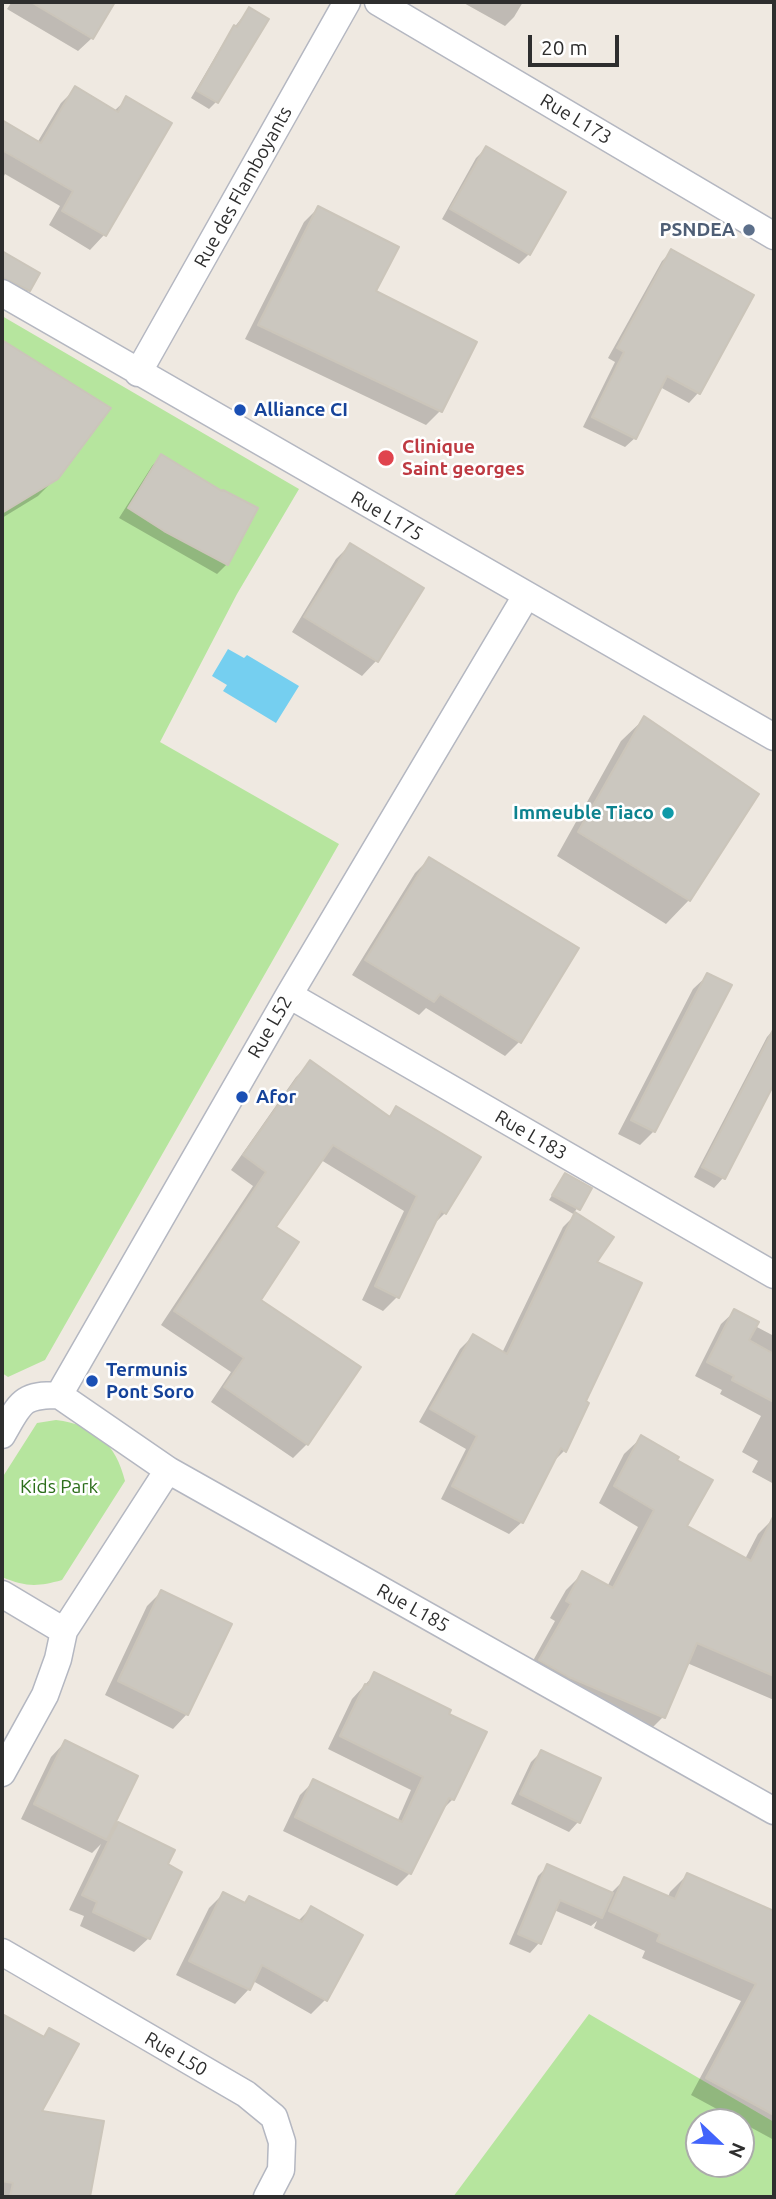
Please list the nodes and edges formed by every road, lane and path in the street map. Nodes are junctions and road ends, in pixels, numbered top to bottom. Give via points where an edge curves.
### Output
1 (347, 2) edge
2 (378, 2) edge
3 (774, 236) edge
4 (2, 293) edge
5 (138, 373) junction
6 (526, 596) junction
7 (774, 737) edge
8 (289, 995) junction
9 (774, 1275) edge
10 (59, 1395) junction
11 (2, 1434) edge
12 (168, 1470) junction
13 (2, 1594) edge
14 (64, 1630) junction
15 (2, 1773) edge
16 (774, 1811) edge
17 (2, 1952) edge
18 (267, 2197) edge

1 - 5 street, Rue des Flamboyants
2 - 3 street, Rue L173
4 - 5 street, Rue L175
5 - 6 street, Rue L175
6 - 7 street, Rue L175
6 - 8 street, Rue L52
8 - 9 street, Rue L183
8 - 10 street, Rue L52
10 - 11 street via 36,1395 20,1404
10 - 12 street, Rue L185
12 - 14 street
12 - 16 street, Rue L185
13 - 14 street
14 - 15 street via 45,1695
17 - 18 street, Rue L50 via 246,2094 274,2117 282,2142 281,2170

